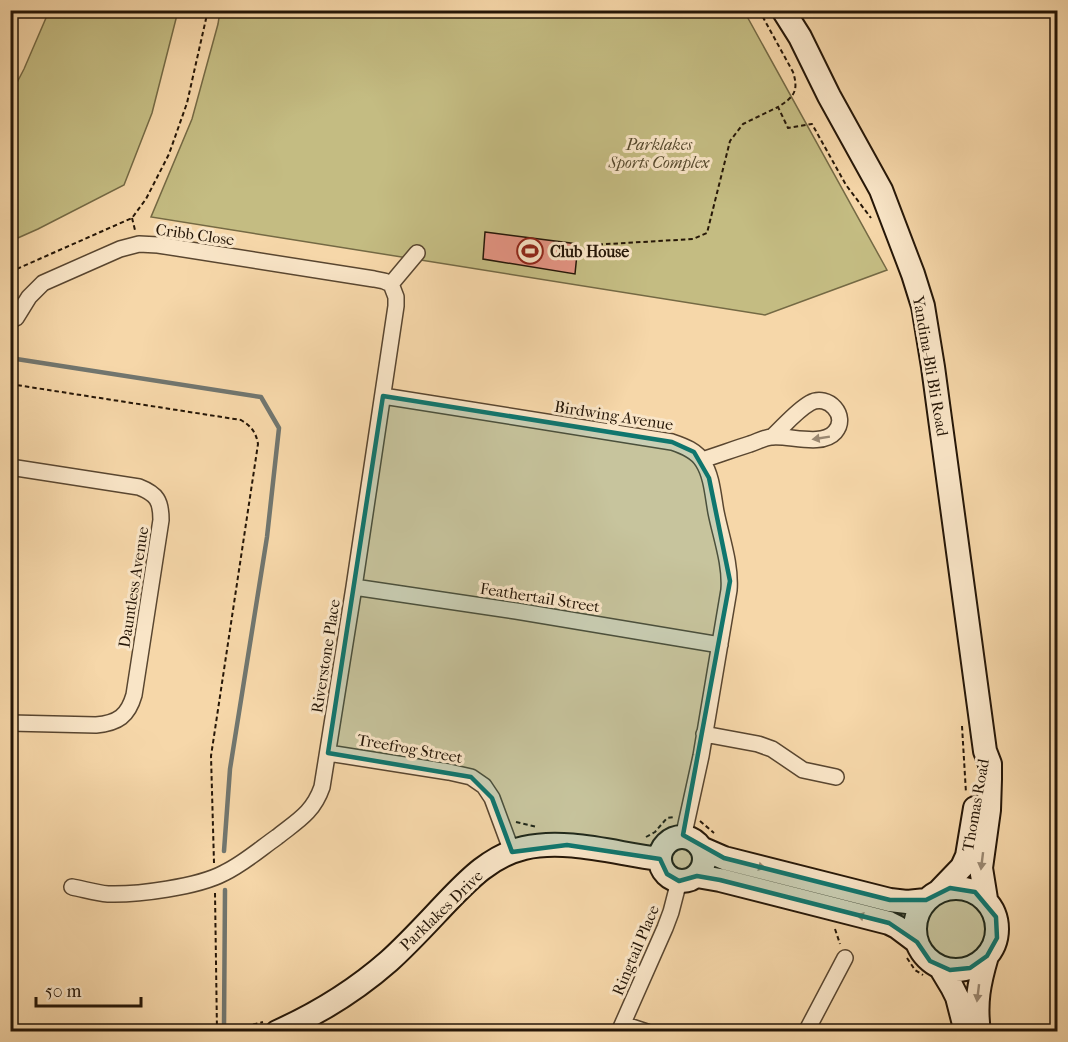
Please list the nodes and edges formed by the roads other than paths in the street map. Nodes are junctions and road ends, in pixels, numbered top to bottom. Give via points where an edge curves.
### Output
1 (783, 10) edge
2 (417, 253) dead end
3 (391, 284) junction
4 (16, 318) dead end
5 (383, 396) junction
6 (772, 436) dead end
7 (702, 460) junction
8 (10, 467) edge
9 (354, 587) junction
10 (720, 645) junction
11 (10, 723) edge
12 (704, 734) junction
13 (985, 751) junction
14 (328, 753) junction
15 (836, 777) dead end
16 (698, 836) junction
17 (512, 852) junction
18 (660, 859) junction
19 (688, 878) junction
20 (72, 887) dead end
21 (932, 896) junction
22 (986, 899) junction
23 (910, 948) junction
24 (987, 956) junction
25 (845, 958) road end
26 (934, 973) junction
27 (274, 1025) edge
28 (621, 1028) edge
29 (647, 1032) edge
30 (806, 1032) edge
31 (966, 1032) edge
32 (979, 1032) edge

1 - 13 main road, Yandina-Bli Bli Road via 881,190 914,274 935,378
2 - 3 street
3 - 4 street, Cribb Close via 139,244 43,283
3 - 5 street, Riverstone Place via 396,306
5 - 7 street, Birdwing Avenue via 672,442
5 - 9 street, Riverstone Place
6 - 7 street
7 - 10 street via 730,581
8 - 11 street, Dauntless Avenue via 139,487 150,491 161,507 134,695 125,714 107,724
9 - 10 street, Feathertail Street
9 - 14 street, Riverstone Place
10 - 12 street
12 - 15 street via 758,744 803,770
12 - 16 street
13 - 21 main road, Thomas Road via 967,856 954,877
13 -> 22 main road, Thomas Road via 990,764 981,868
14 - 17 street, Treefrog Street via 471,777 492,798
14 - 20 street, Riverstone Place via 322,787 313,807 223,874 146,892 106,894
16 - 18 main road via 678,838 667,844
16 - 19 main road via 703,865
16 -> 21 main road via 724,858 890,900 907,902
17 - 18 main road, Parklakes Drive via 567,845
17 - 27 main road, Parklakes Drive via 470,878 363,983 329,1004
18 - 19 main road via 672,878
23 -> 19 main road via 897,927 889,923 720,880
19 - 28 street, Ringtail Place
21 - 22 main road via 950,888 963,888
21 - 23 main road via 920,909
22 - 24 main road via 998,927
23 - 26 main road via 922,952
24 - 26 main road via 970,968
24 -> 32 main road via 977,994
25 - 30 street
26 - 31 main road via 952,987
28 - 29 street

